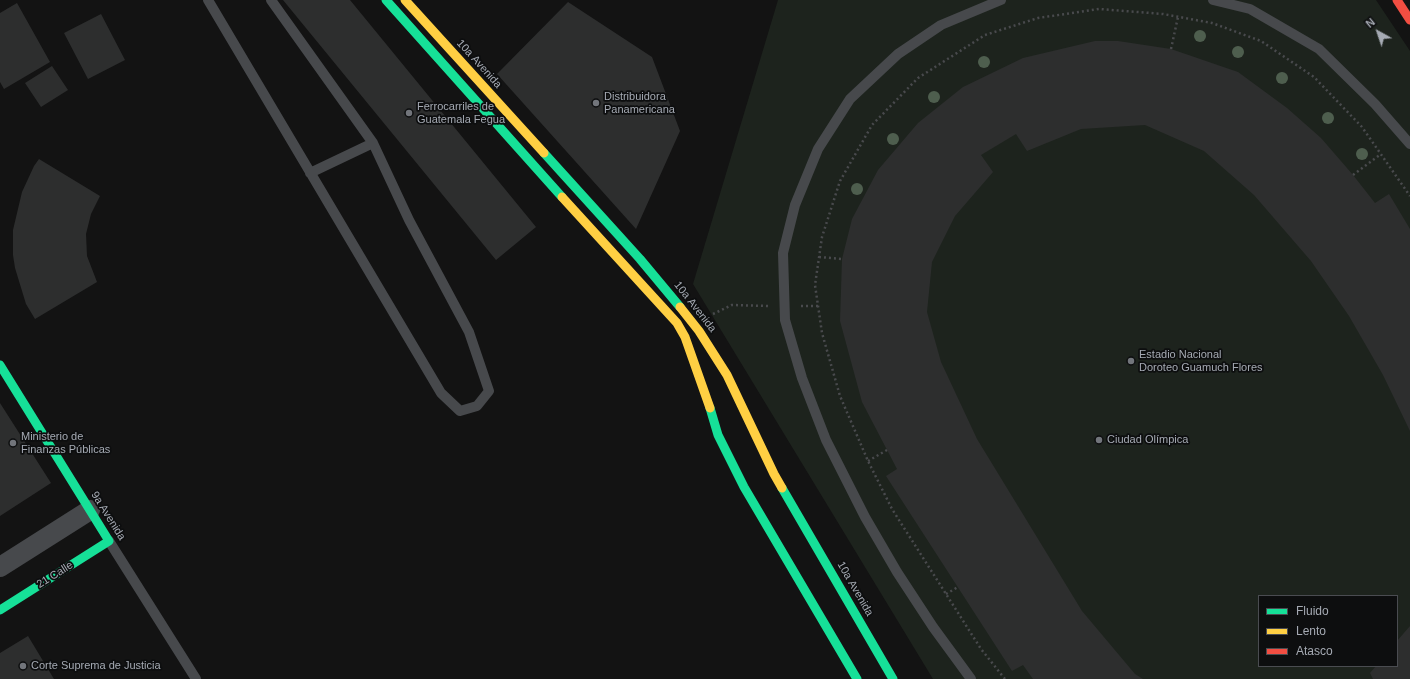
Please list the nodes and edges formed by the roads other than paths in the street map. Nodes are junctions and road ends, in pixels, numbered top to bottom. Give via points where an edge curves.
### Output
1 (208, 0) edge
2 (271, 0) edge
3 (386, 0) edge
4 (407, 0) edge
5 (1001, 0) edge
6 (1213, 0) edge
7 (1397, 0) edge
8 (1410, 20) edge
9 (373, 143) junction
10 (1410, 144) edge
11 (310, 173) junction
12 (0, 366) edge
13 (90, 510) junction
14 (109, 541) junction
15 (0, 567) edge
16 (0, 610) edge
17 (196, 679) edge
18 (857, 679) edge
19 (893, 679) edge
20 (971, 679) edge

1 - 11 lane
2 - 9 lane
3 - 18 main road via 677,323 685,337 718,435 744,487
4 - 19 main road, 10a Avenida via 640,259 702,335 727,375 774,474
5 - 20 lane via 941,25 898,54 850,99 818,149 795,205 783,253 786,320 802,378 826,440 865,517 897,572
6 - 10 lane via 1250,9 1319,49 1376,104
7 - 8 main road
9 - 11 lane
9 - 11 lane via 409,220 469,332 489,391 477,406 460,411 441,393
12 - 13 main road, 9a Avenida
13 - 14 main road, 9a Avenida
13 - 15 street
14 - 16 main road, 21 Calle
14 - 17 lane, 9a Avenida

